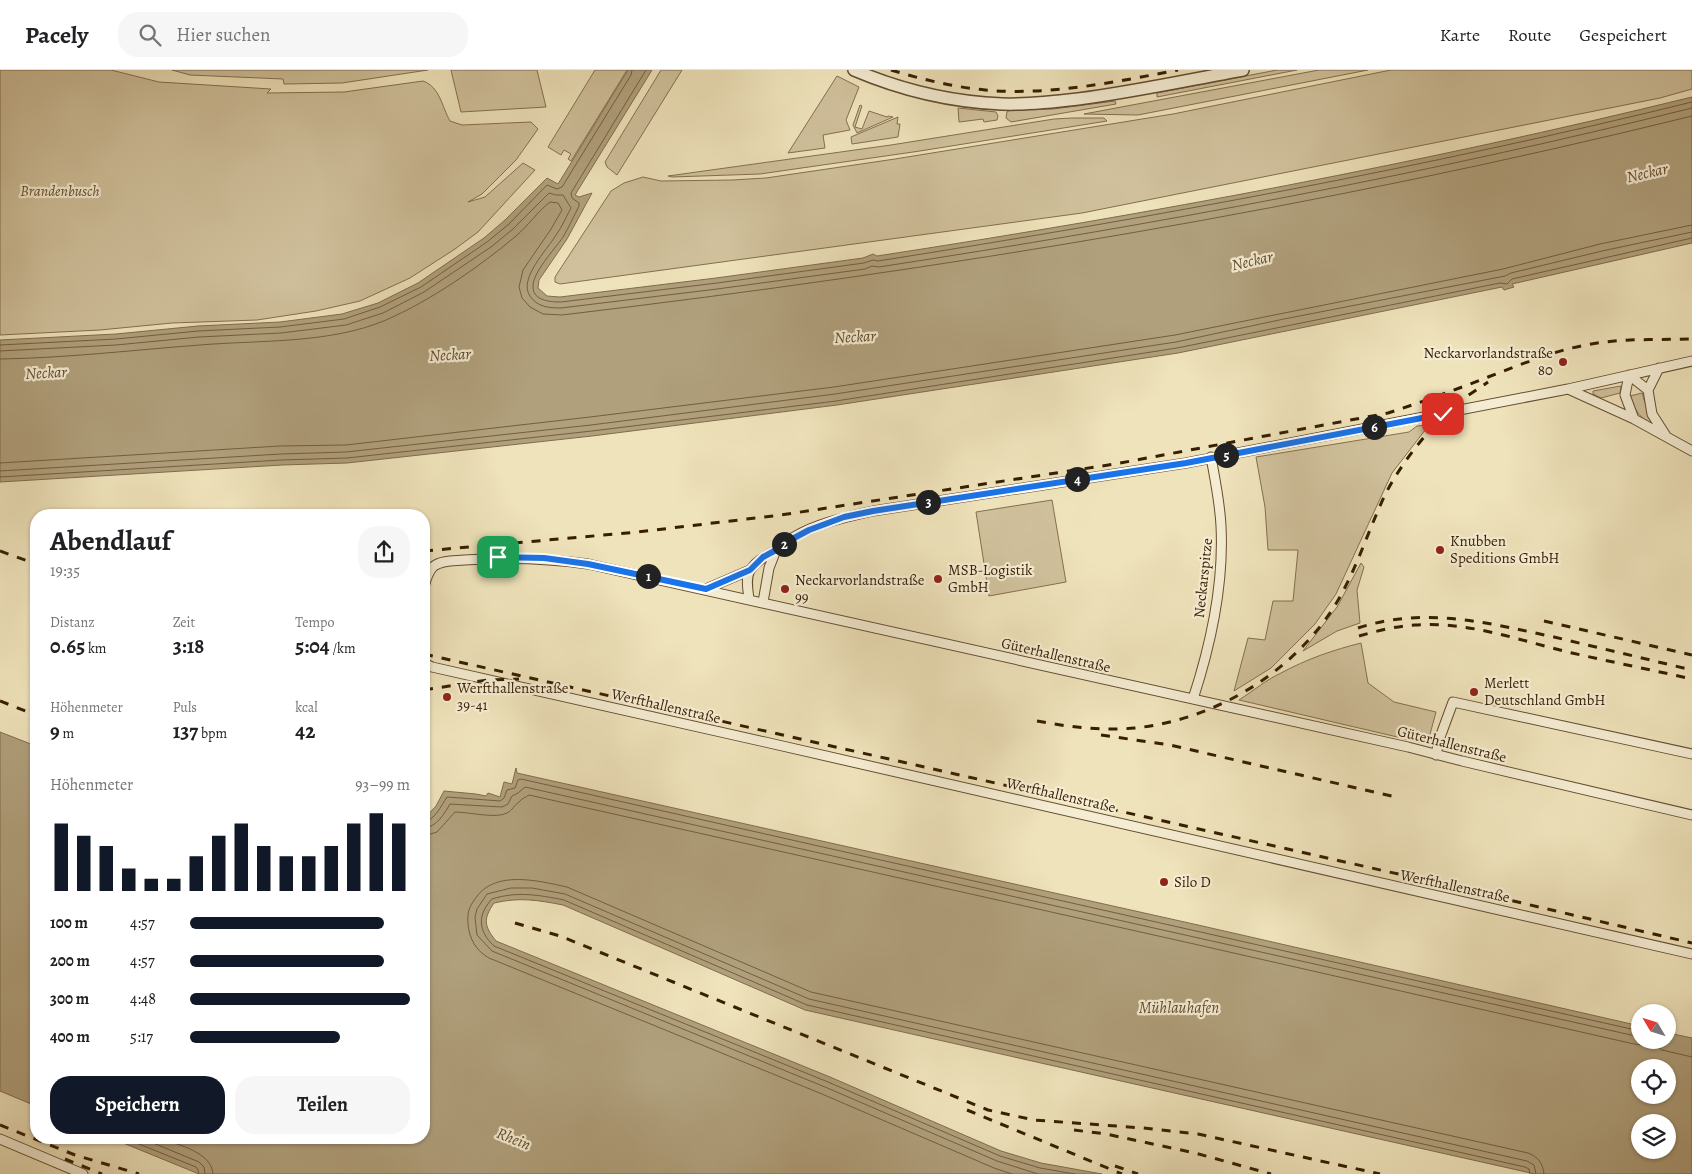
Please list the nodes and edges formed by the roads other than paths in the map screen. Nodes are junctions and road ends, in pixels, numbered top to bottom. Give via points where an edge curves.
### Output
1 (854, 70) edge
2 (1243, 70) edge
3 (1692, 361) edge
4 (1659, 368) junction
5 (1630, 375) junction
6 (1568, 389) junction
7 (1648, 390) junction
8 (1634, 419) junction
9 (1666, 436) junction
10 (1692, 451) edge
11 (1212, 457) junction
12 (776, 550) junction
13 (750, 570) junction
14 (430, 571) edge
15 (706, 589) junction
16 (749, 599) junction
17 (763, 602) junction
18 (430, 666) edge
19 (1193, 700) junction
20 (1692, 754) edge
21 (1436, 755) junction
22 (1692, 815) edge
23 (1692, 954) edge
24 (0, 1140) edge
25 (83, 1174) edge

1 - 2 street via 920,92 1002,104 1031,104 1120,93
3 - 4 street
4 - 5 street
4 - 7 street
5 - 6 street
5 - 7 street
5 - 8 street via 1625,395
6 - 8 street
6 - 11 street
7 - 9 street via 1652,414
8 - 9 street
9 - 10 street
11 - 12 street via 873,511 822,524
11 - 19 street, Neckarspitze via 1221,527 1219,581 1209,639
12 - 13 street
12 - 17 street
13 - 15 street
13 - 16 street
14 - 15 street, Güterhallenstraße via 438,564 451,561 544,558
15 - 16 street, Güterhallenstraße
16 - 17 street, Güterhallenstraße
17 - 19 street, Güterhallenstraße
18 - 23 street, Werfthallenstraße
19 - 21 street, Güterhallenstraße
20 - 21 street via 1453,702
21 - 22 street, Güterhallenstraße
24 - 25 street

